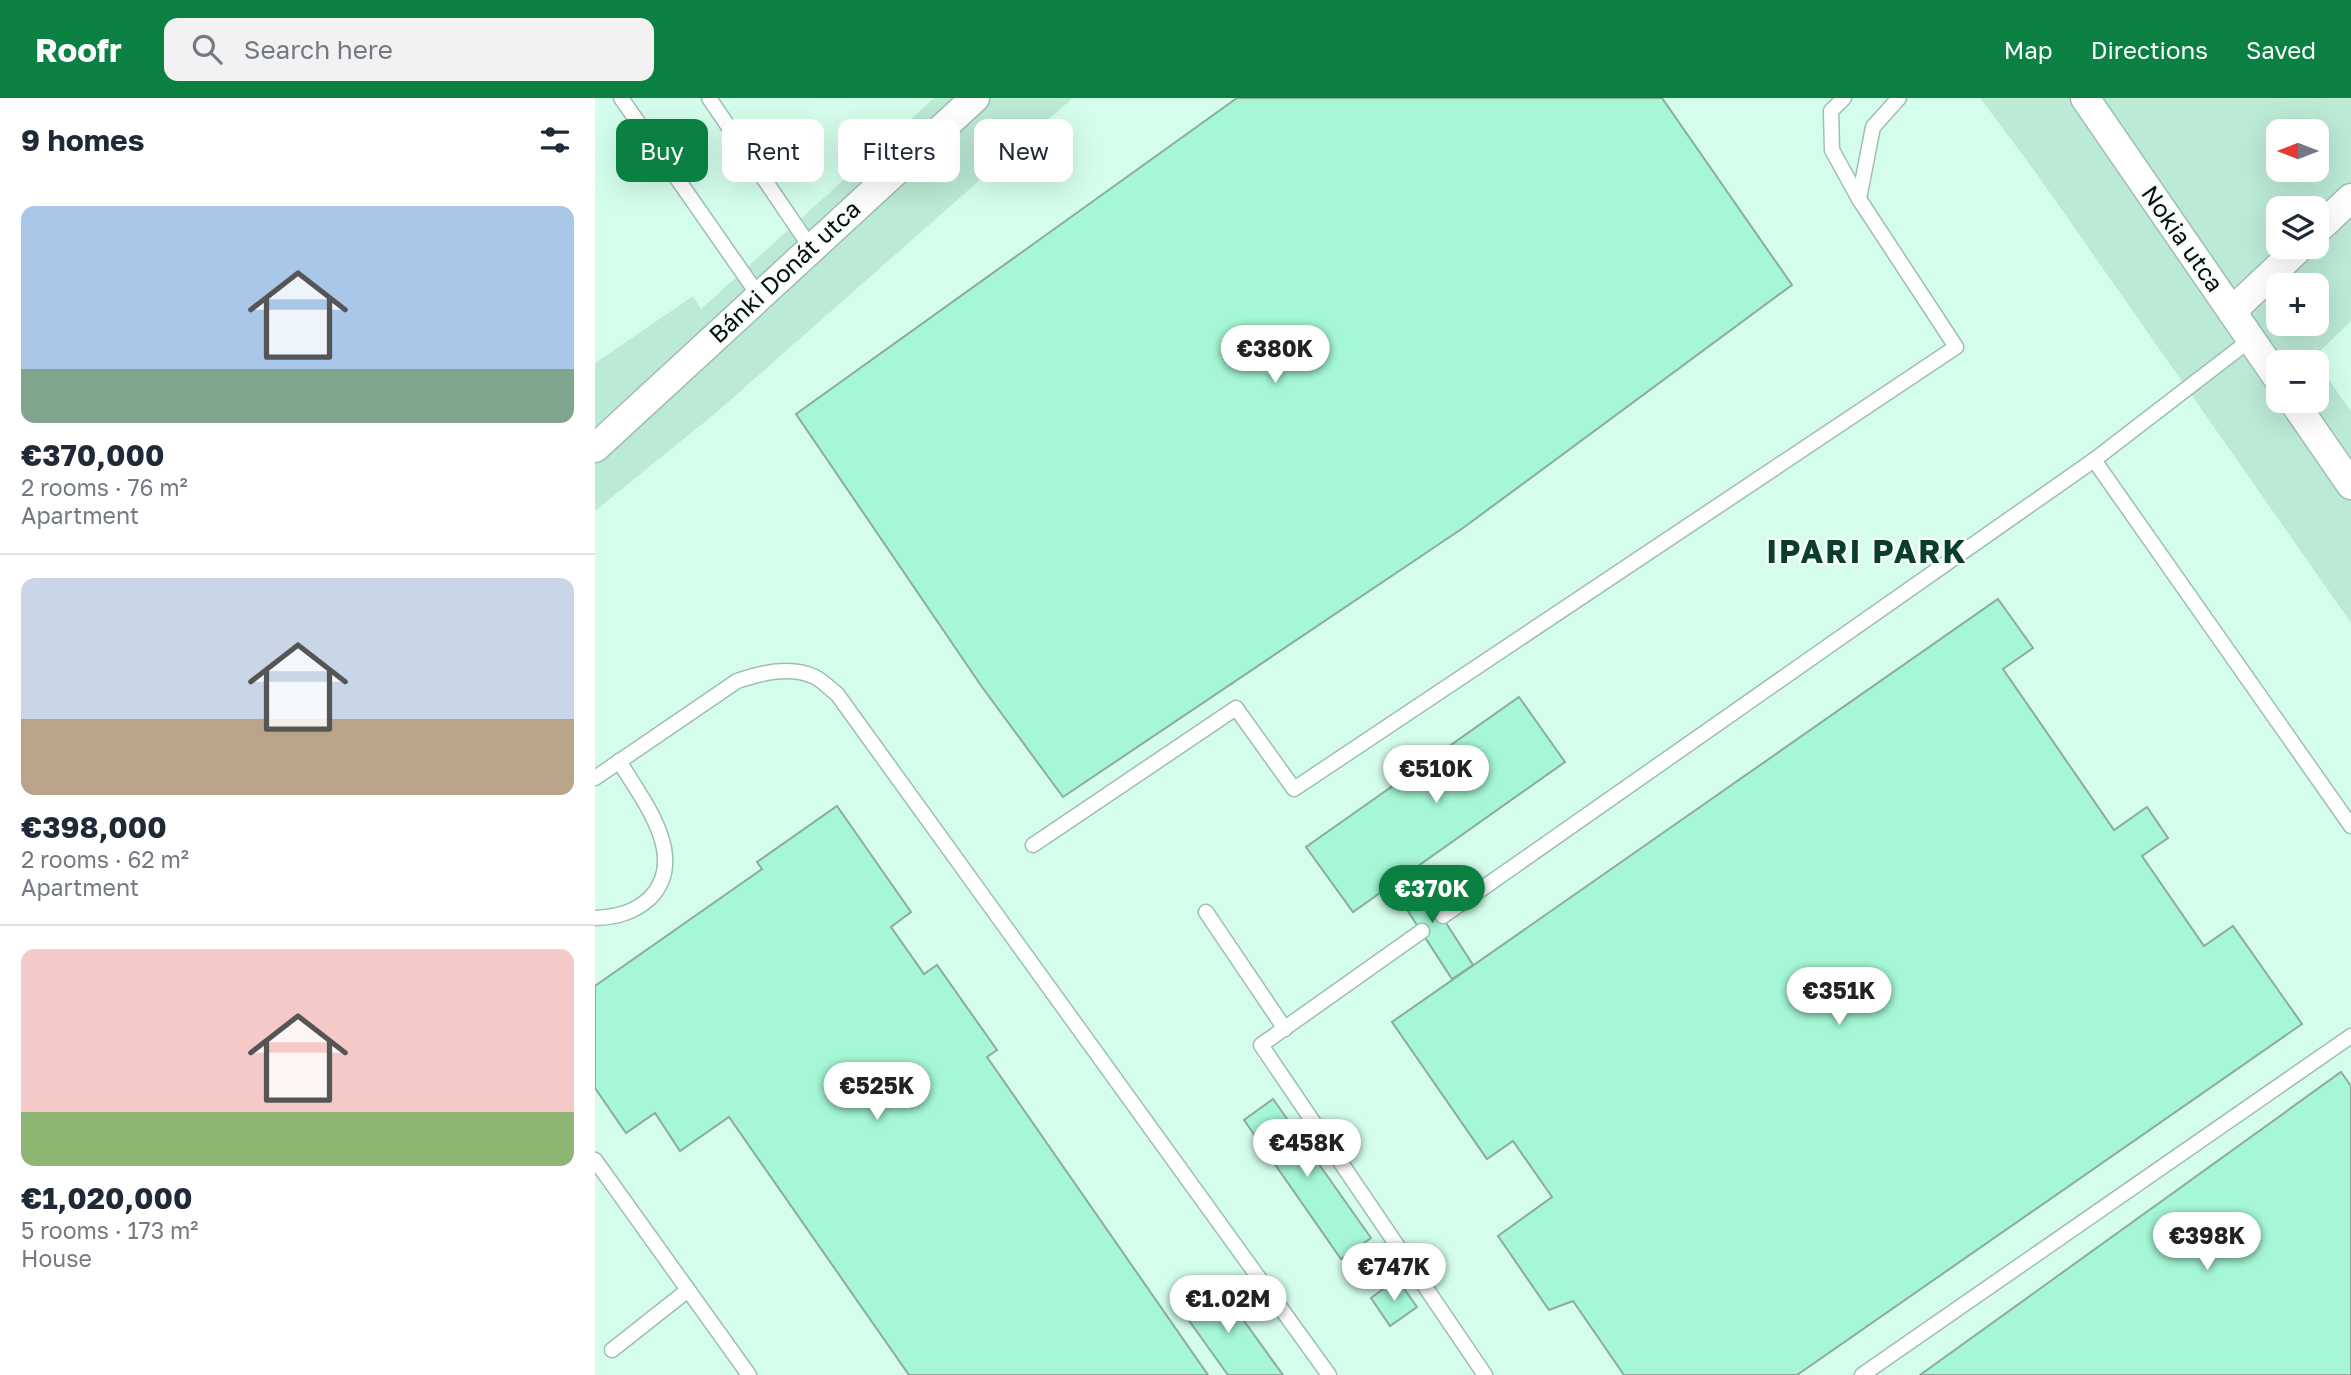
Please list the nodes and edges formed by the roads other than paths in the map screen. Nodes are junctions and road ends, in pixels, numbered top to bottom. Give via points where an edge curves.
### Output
1 (621, 98) edge
2 (709, 98) edge
3 (975, 98) edge
4 (1844, 98) edge
5 (1899, 98) edge
6 (2085, 98) edge
7 (2351, 198) edge
8 (1859, 199) junction
9 (2329, 219) edge
10 (810, 248) junction
11 (2287, 259) edge
12 (759, 296) junction
13 (2232, 311) junction
14 (2251, 340) junction
15 (2266, 361) edge
16 (2301, 413) edge
17 (595, 448) edge
18 (2094, 460) junction
19 (2351, 485) edge
20 (619, 761) junction
21 (595, 778) edge
22 (2351, 826) edge
23 (1034, 845) dead end
24 (1206, 912) dead end
25 (1443, 916) dead end
26 (595, 918) edge
27 (1422, 931) dead end
28 (1285, 1029) junction
29 (2351, 1035) edge
30 (595, 1160) edge
31 (688, 1290) junction
32 (612, 1350) dead end
33 (749, 1375) edge
34 (1329, 1375) edge
35 (1485, 1375) edge
36 (1862, 1375) edge

1 - 12 lane
2 - 10 lane
3 - 10 street, Bánki Donát utca
4 - 8 lane via 1831,111 1832,150
5 - 8 lane via 1873,127
6 - 13 street, Nokia utca
7 - 9 street
8 - 23 lane via 1956,347 1294,789 1235,708
10 - 12 street, Bánki Donát utca
11 - 13 street
12 - 17 street, Bánki Donát utca
13 - 14 street, Nokia utca
14 - 15 street, Nokia utca
14 - 18 lane
16 - 19 street
18 - 22 lane
18 - 25 lane
20 - 21 lane
20 - 26 lane via 661,834 664,876 654,893 636,908
20 - 34 lane via 737,681 760,673 815,677 837,694
24 - 28 lane
27 - 28 lane
28 - 35 lane via 1261,1045
29 - 36 lane
30 - 31 lane
31 - 32 lane
31 - 33 lane

